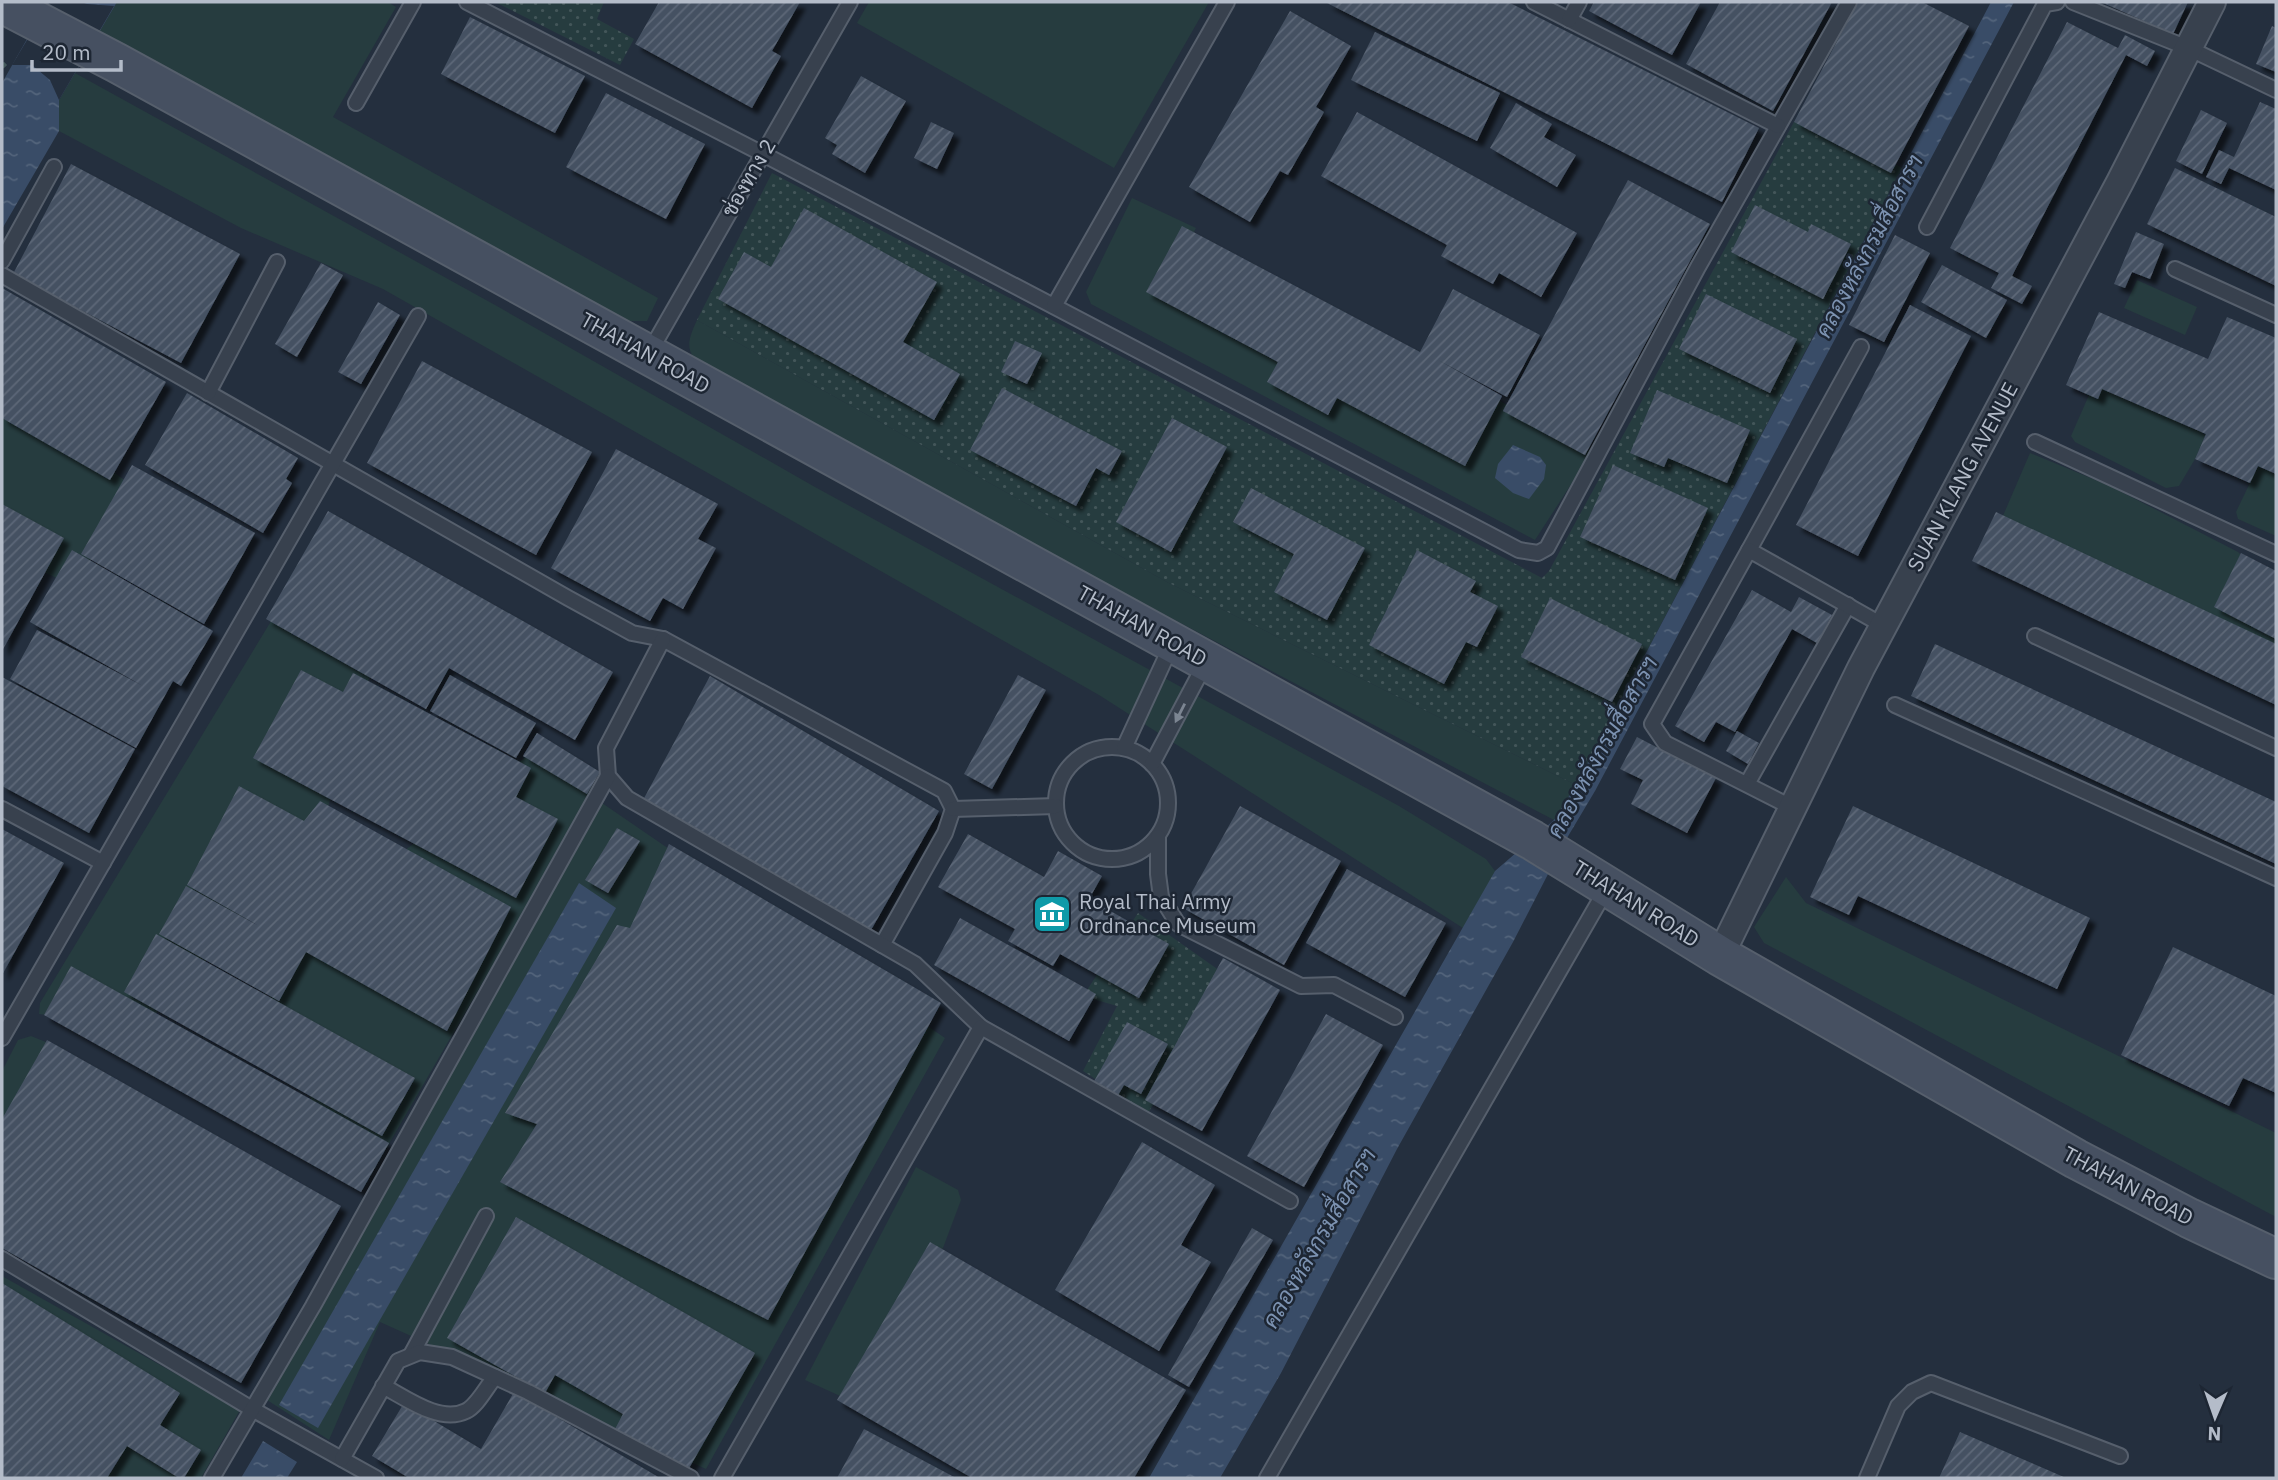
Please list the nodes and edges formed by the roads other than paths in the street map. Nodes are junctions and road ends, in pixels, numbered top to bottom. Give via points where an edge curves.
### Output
1 (413, 2) edge
2 (467, 2) edge
3 (850, 2) edge
4 (1227, 2) edge
5 (1534, 2) edge
6 (1579, 2) edge
7 (1849, 2) edge
8 (2057, 2) edge
9 (2073, 2) edge
10 (2212, 2) edge
11 (2, 3) edge
12 (1569, 20) junction
13 (2188, 48) junction
14 (2276, 90) edge
15 (356, 103) dead end
16 (1778, 126) junction
17 (763, 154) junction
18 (54, 167) dead end
19 (1927, 228) dead end
20 (2, 261) edge
21 (277, 262) dead end
22 (2175, 269) dead end
23 (2, 275) edge
24 (1054, 306) junction
25 (2276, 315) edge
26 (418, 316) dead end
27 (1861, 347) dead end
28 (648, 354) junction
29 (208, 393) junction
30 (2035, 442) dead end
31 (333, 464) junction
32 (1749, 550) junction
33 (2276, 554) edge
34 (1848, 605) junction
35 (1884, 626) junction
36 (2035, 636) dead end
37 (663, 639) junction
38 (1172, 643) junction
39 (1206, 661) junction
40 (1895, 705) dead end
41 (1124, 748) junction
42 (2276, 748) edge
43 (1152, 764) junction
44 (608, 776) junction
45 (1747, 784) junction
46 (1056, 806) junction
47 (1793, 808) junction
48 (2, 809) edge
49 (953, 809) junction
50 (1158, 837) junction
51 (103, 863) junction
52 (2276, 878) edge
53 (1596, 880) junction
54 (882, 945) junction
55 (1720, 956) junction
56 (1395, 1017) dead end
57 (981, 1027) junction
58 (2, 1038) edge
59 (1290, 1201) dead end
60 (486, 1216) dead end
61 (2, 1259) edge
62 (2276, 1259) edge
63 (411, 1355) junction
64 (495, 1377) junction
65 (383, 1386) junction
66 (252, 1409) junction
67 (2120, 1456) dead end
68 (342, 1459) junction
69 (212, 1478) edge
70 (376, 1478) edge
71 (691, 1478) edge
72 (722, 1478) edge
73 (1267, 1478) edge
74 (1867, 1478) edge

1 - 15 lane
2 - 17 lane
3 - 17 lane, ช่องทาง 2
4 - 24 lane
5 - 12 lane
6 - 12 lane
7 - 16 lane
8 - 19 lane via 2045,5
9 - 13 lane
10 - 13 street, SUAN KLANG AVENUE
11 - 28 main road, THAHAN ROAD
12 - 16 lane
13 - 14 lane
13 - 35 street, SUAN KLANG AVENUE
16 - 24 lane via 1547,548 1538,553 1519,550
17 - 24 lane
17 - 28 lane, ช่องทาง 2
18 - 20 lane
21 - 29 lane
22 - 25 lane
23 - 29 lane
26 - 31 lane
27 - 32 lane
28 - 38 main road, THAHAN ROAD
29 - 31 lane
30 - 33 lane
31 - 37 lane via 632,633
31 - 51 lane
32 - 34 lane
32 - 45 lane via 1652,724 1665,743
34 - 35 lane
34 - 45 lane
35 - 47 street, SUAN KLANG AVENUE
36 - 42 lane
37 - 44 lane via 606,748
37 - 49 lane via 944,791
38 - 39 main road, THAHAN ROAD
38 - 41 lane
39 -> 43 lane
39 - 53 main road, THAHAN ROAD via 1532,840
40 - 52 lane
41 - 43 lane
41 - 46 lane via 1106,747 1073,762 1062,777
43 - 50 lane via 1165,783 1169,802
44 - 54 lane via 627,798
44 - 66 lane
45 - 47 lane
46 - 49 lane
46 - 50 lane via 1062,831 1089,855 1127,858
47 - 55 street, SUAN KLANG AVENUE
48 - 51 lane
49 - 54 lane via 945,833
50 - 56 lane via 1161,897 1178,924 1301,986 1334,985
51 - 58 lane
53 - 55 main road, THAHAN ROAD
53 - 73 lane
54 - 57 lane via 915,964
55 - 62 main road, THAHAN ROAD via 2076,1159
57 - 59 lane
57 - 72 lane
60 - 63 lane
61 - 66 lane
63 - 64 lane via 453,1357
63 - 65 lane via 398,1361
64 - 65 lane via 468,1410 452,1415 429,1410
64 - 71 lane
65 - 68 lane
66 - 68 lane
66 - 69 lane
67 - 74 lane via 1931,1383 1898,1406
68 - 70 lane

